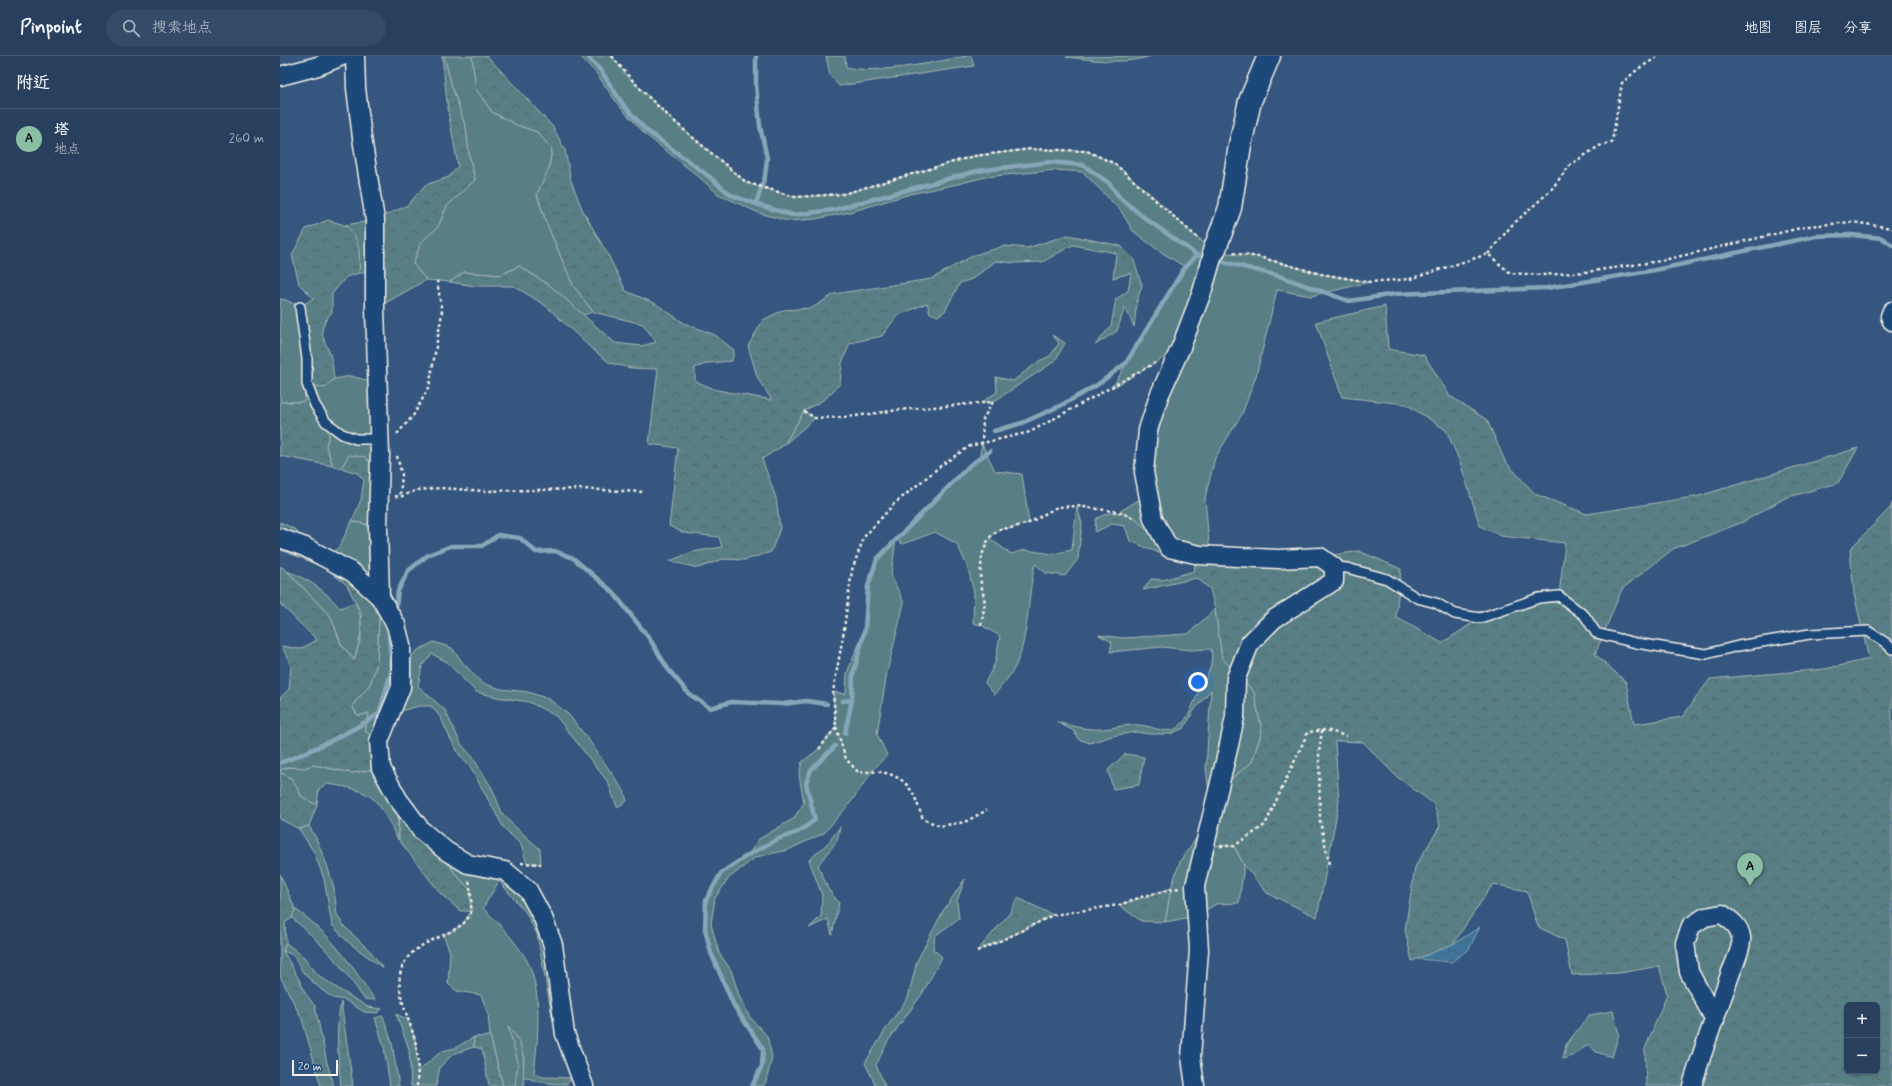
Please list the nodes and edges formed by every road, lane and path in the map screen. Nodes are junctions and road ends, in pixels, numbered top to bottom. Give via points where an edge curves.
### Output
1 (342, 56) edge
2 (355, 56) edge
3 (612, 56) edge
4 (1269, 56) edge
5 (1659, 56) edge
6 (280, 76) edge
7 (1892, 228) edge
8 (1488, 254) junction
9 (1212, 257) junction
10 (437, 280) dead end
11 (300, 307) dead end
12 (1892, 311) edge
13 (1892, 321) edge
14 (1158, 362) dead end
15 (804, 411) dead end
16 (388, 440) junction
17 (982, 444) junction
18 (397, 454) dead end
19 (643, 492) dead end
20 (379, 494) junction
21 (400, 497) junction
22 (1140, 522) dead end
23 (280, 538) edge
24 (1334, 567) junction
25 (380, 597) junction
26 (981, 625) dead end
27 (1892, 649) edge
28 (836, 726) junction
29 (1322, 730) junction
30 (1346, 736) dead end
31 (819, 749) dead end
32 (987, 810) dead end
33 (1204, 845) junction
34 (468, 864) junction
35 (1330, 867) dead end
36 (1195, 886) junction
37 (977, 951) dead end
38 (1715, 1020) junction
39 (417, 1086) edge
40 (584, 1086) edge
41 (1195, 1086) edge
42 (1692, 1086) edge

1 - 6 street via 318,66
2 - 16 street via 361,131 375,220 375,309
3 - 9 path via 628,76 683,129 747,183 795,197 843,194 974,156 1031,149 1087,151 1115,164
4 - 9 street via 1250,101 1230,208
5 - 8 path via 1622,83 1612,142 1599,146 1570,166 1550,191 1512,225
7 - 8 path via 1852,222 1809,226 1660,261 1586,272 1542,275 1510,273
8 - 9 path via 1410,278 1370,282 1321,274 1259,257
9 - 24 street via 1200,298 1159,396 1148,430 1144,472 1153,518 1169,548 1200,555 1278,559 1320,557
10 - 16 path via 442,313 429,387 414,416
11 - 16 lane via 307,359 307,384 314,405 326,422 342,434 356,439
12 - 13 street
14 - 17 path via 1030,432
15 - 17 path via 815,418 848,417 993,402 983,419
16 - 20 street
17 - 28 path via 970,446 944,464 894,504 864,537 852,570 833,692
18 - 21 path via 402,475
19 - 21 path via 581,489 485,491 441,488 417,490
20 - 21 path
20 - 25 street
22 - 26 path via 1119,512 1064,506 1057,507 1029,523 1000,529 989,538 982,555 980,578 986,603
23 - 25 street via 305,547 352,572
24 - 27 lane via 1387,579 1417,598 1436,603 1455,614 1480,618 1540,598 1559,596 1585,616 1596,632 1636,643 1706,654 1775,640 1842,631 1868,631
24 - 33 street via 1334,581 1274,619 1250,643 1236,678 1233,724
25 - 34 street via 396,625 401,645 401,686 380,741 381,768 398,799 421,830 446,851
28 - 31 path
28 - 32 path via 846,759 859,773 873,770 896,776 912,791 923,818 940,826 965,822
29 - 30 path
29 - 33 path via 1308,732 1265,826 1234,846
29 - 35 path via 1319,754 1320,821
33 - 36 street
34 - 39 path via 471,911 462,925 420,946 405,958 400,976 401,996 415,1038 418,1060
34 - 40 street via 505,871 528,890 543,918 553,946 565,1034
36 - 37 path via 1171,888 1119,905 1053,915
36 - 41 street via 1199,950 1191,1057
38 - 38 street via 1742,939 1737,925 1722,914 1705,917 1691,926 1685,944 1689,972
38 - 42 street

